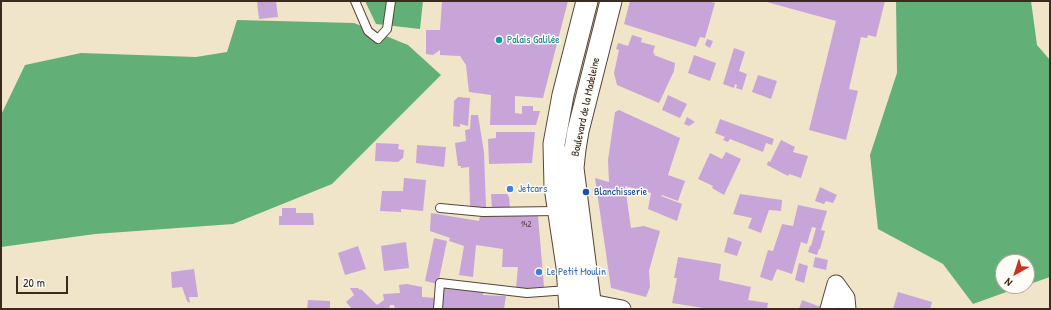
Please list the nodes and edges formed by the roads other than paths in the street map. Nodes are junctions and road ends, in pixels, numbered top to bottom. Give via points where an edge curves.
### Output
1 (355, 1) edge
2 (391, 1) edge
3 (587, 1) edge
4 (611, 1) edge
5 (574, 99) junction
6 (440, 208) dead end
7 (557, 211) junction
8 (569, 299) edge
9 (591, 306) edge
10 (438, 309) edge
11 (622, 309) edge
12 (829, 309) edge
13 (847, 309) edge

1 - 2 lane via 368,31 378,40 387,29
3 - 5 street, Boulevard de la Madeleine
4 - 5 street, Boulevard de la Madeleine
5 - 7 street, Boulevard de la Madeleine via 554,144
5 - 9 street, Boulevard de la Madeleine via 574,168
6 - 7 lane via 483,212
7 - 8 street, Boulevard de la Madeleine via 567,267
8 - 10 lane via 440,283
9 - 11 street
12 - 13 street via 836,284 846,298

